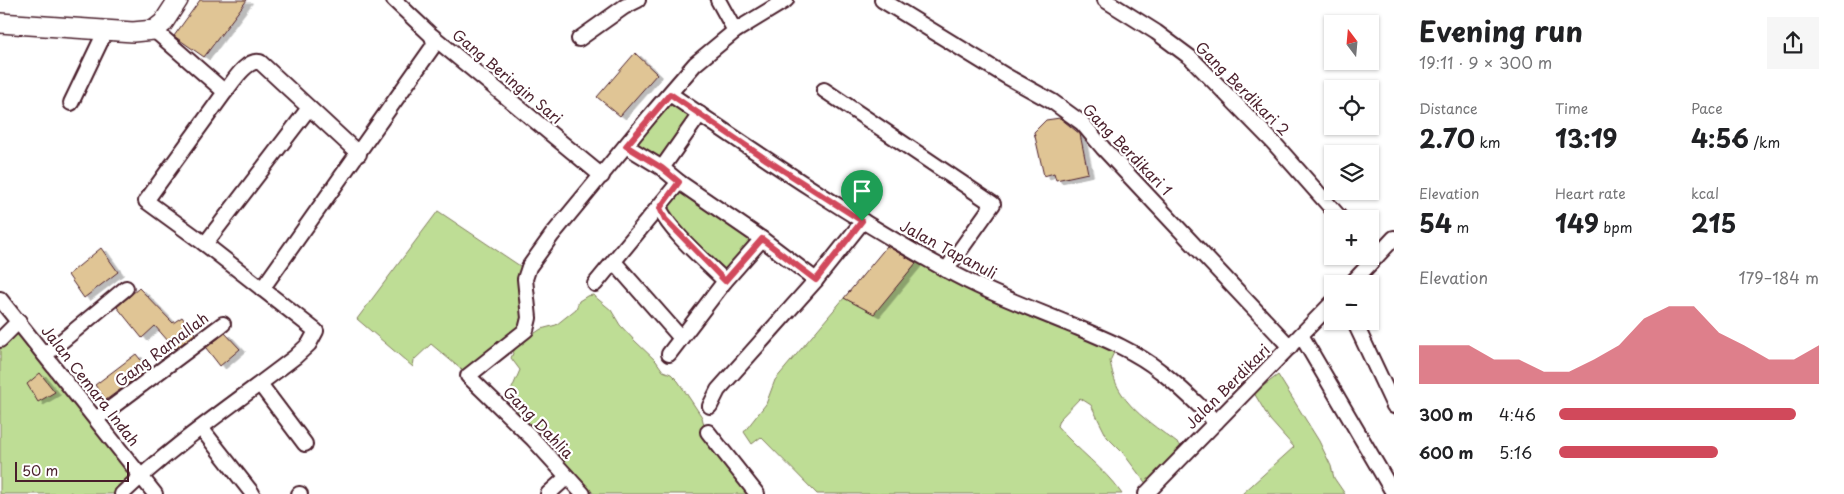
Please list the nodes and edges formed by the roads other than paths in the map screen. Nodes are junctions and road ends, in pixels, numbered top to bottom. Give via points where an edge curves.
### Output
1 (178, 0) edge
2 (394, 0) edge
3 (638, 0) edge
4 (718, 0) edge
5 (786, 0) edge
6 (882, 0) edge
7 (1105, 0) edge
8 (0, 23) edge
9 (106, 30) junction
10 (154, 30) junction
11 (735, 32) junction
12 (432, 36) junction
13 (580, 39) dead end
14 (824, 90) dead end
15 (225, 92) junction
16 (670, 94) junction
17 (71, 104) dead end
18 (309, 108) junction
19 (700, 114) junction
20 (626, 146) junction
21 (359, 154) junction
22 (662, 168) junction
23 (602, 176) junction
24 (679, 182) junction
25 (660, 208) junction
26 (1333, 210) edge
27 (862, 221) junction
28 (1394, 238) edge
29 (762, 239) junction
30 (205, 244) junction
31 (1379, 249) edge
32 (614, 262) junction
33 (1365, 265) edge
34 (946, 270) junction
35 (1357, 275) edge
36 (816, 280) junction
37 (725, 281) junction
38 (595, 284) dead end
39 (126, 288) dead end
40 (262, 289) junction
41 (0, 299) edge
42 (1324, 311) edge
43 (19, 322) junction
44 (223, 324) dead end
45 (1358, 330) edge
46 (1301, 335) junction
47 (681, 338) junction
48 (0, 340) edge
49 (1290, 347) junction
50 (669, 354) dead end
51 (45, 355) junction
52 (260, 384) junction
53 (710, 406) dead end
54 (1394, 406) edge
55 (96, 419) junction
56 (1216, 422) junction
57 (201, 428) junction
58 (708, 432) dead end
59 (305, 444) dead end
60 (140, 477) junction
61 (567, 477) junction
62 (252, 493) edge
63 (122, 494) edge
64 (155, 494) edge
65 (548, 494) edge
66 (583, 494) edge
67 (757, 494) edge
68 (1146, 494) edge
69 (1394, 494) edge

1 - 10 street via 163,23
2 - 12 street, Gang Beringin Sari
3 - 13 street
4 - 11 street
5 - 11 street
6 - 49 street, Gang Berdikari 1 via 1053,102 1082,123
7 - 26 street, Gang Berdikari 2 via 1191,58 1273,142
8 - 9 street
9 - 10 street
9 - 17 street
10 - 15 street
11 - 16 street via 695,64
12 - 21 street via 432,48
12 - 23 street, Gang Beringin Sari
14 - 34 street via 993,204
15 - 18 street via 249,64 257,61 263,63
15 - 30 street via 146,201
16 - 19 street, Jalan Tapanuli
16 - 20 street
18 - 21 street
18 - 30 street
19 - 22 street
19 - 27 street, Jalan Tapanuli
20 - 22 street
20 - 23 street
21 - 40 street
22 - 24 street
23 - 61 street, Gang Dahlia via 529,267 525,279 529,318 526,330 468,376
24 - 25 street
24 - 29 street
25 - 32 street
25 - 37 street via 678,234
27 - 34 street, Jalan Tapanuli
27 - 36 street
28 - 31 street
29 - 36 street
29 - 37 street
30 - 40 street
32 - 38 street
32 - 47 street
33 - 35 street
34 - 56 street, Jalan Tapanuli via 1111,342 1140,358 1160,370
36 - 53 street via 720,388
37 - 47 street
39 - 51 street
40 - 52 street via 316,331 309,344
41 - 43 street, Jalan Cemara Indah
42 - 46 street, Jalan Berdikari
43 - 48 street
43 - 51 street, Jalan Cemara Indah
44 - 55 street, Gang Ramallah
45 - 54 street
46 - 49 street, Jalan Berdikari
46 - 69 street
47 - 50 street
49 - 56 street, Jalan Berdikari
51 - 55 street, Jalan Cemara Indah
52 - 57 street
52 - 59 street
55 - 60 street, Jalan Cemara Indah
56 - 68 street, Jalan Berdikari
57 - 60 street
57 - 62 street
58 - 67 street
60 - 63 street
60 - 64 street, Jalan Cemara Indah
61 - 65 street
61 - 66 street, Gang Dahlia

